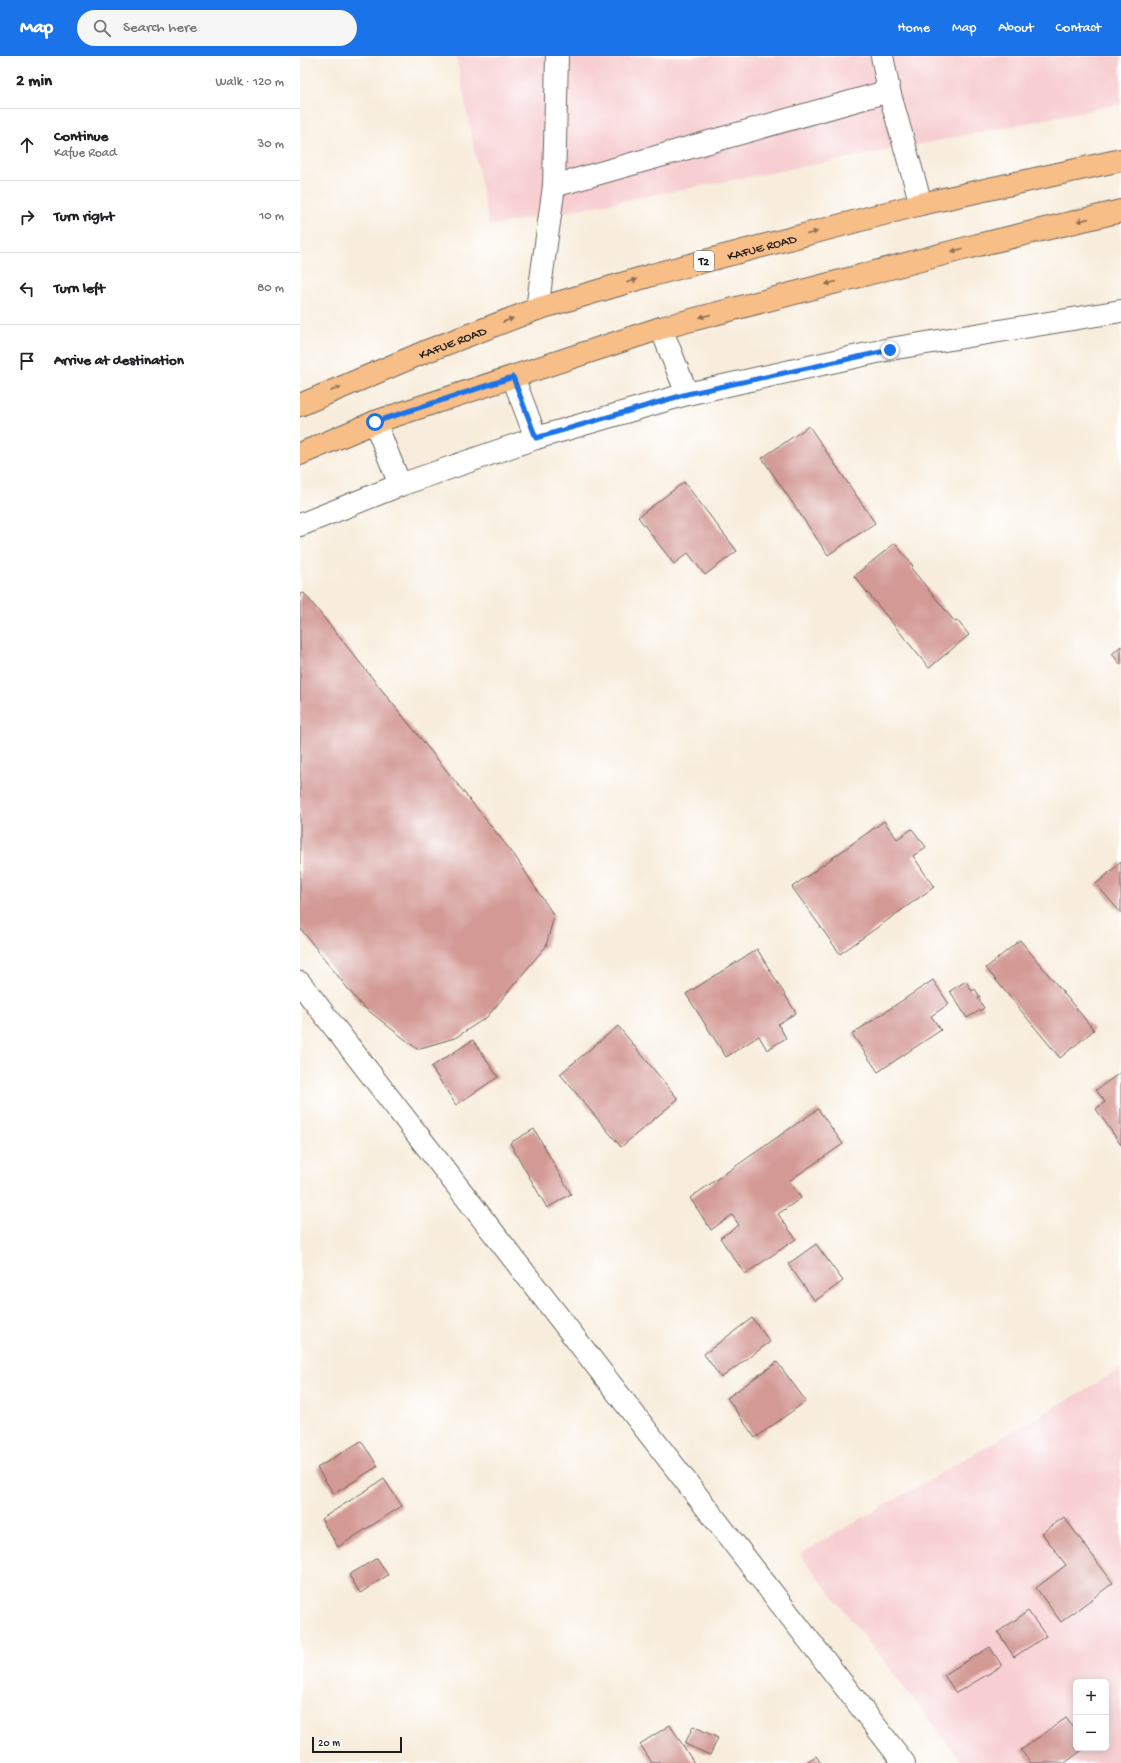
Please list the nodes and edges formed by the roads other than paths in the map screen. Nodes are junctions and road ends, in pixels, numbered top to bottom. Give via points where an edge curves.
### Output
1 (557, 56) edge
2 (882, 56) edge
3 (889, 92) junction
4 (1121, 160) edge
5 (554, 186) junction
6 (922, 204) junction
7 (1121, 211) edge
8 (537, 309) junction
9 (1121, 311) edge
10 (661, 328) junction
11 (513, 377) junction
12 (687, 394) junction
13 (300, 405) edge
14 (375, 422) junction
15 (536, 438) junction
16 (300, 454) edge
17 (400, 485) junction
18 (300, 525) edge
19 (300, 983) edge
20 (904, 1763) edge

1 - 5 street
2 - 3 street
3 - 5 street
3 - 6 street
4 - 6 main road, KAFUE ROAD / T2
5 - 8 street
8 -> 6 main road, KAFUE ROAD / T2 via 652,275
7 -> 10 main road via 978,245
13 -> 8 main road, KAFUE ROAD / T2 via 426,351
9 - 12 street via 890,350
10 - 11 main road
10 - 12 street
11 - 14 main road
11 - 15 street
12 - 15 street
14 - 16 main road
14 - 17 street
15 - 17 street
17 - 18 street
19 - 20 street

